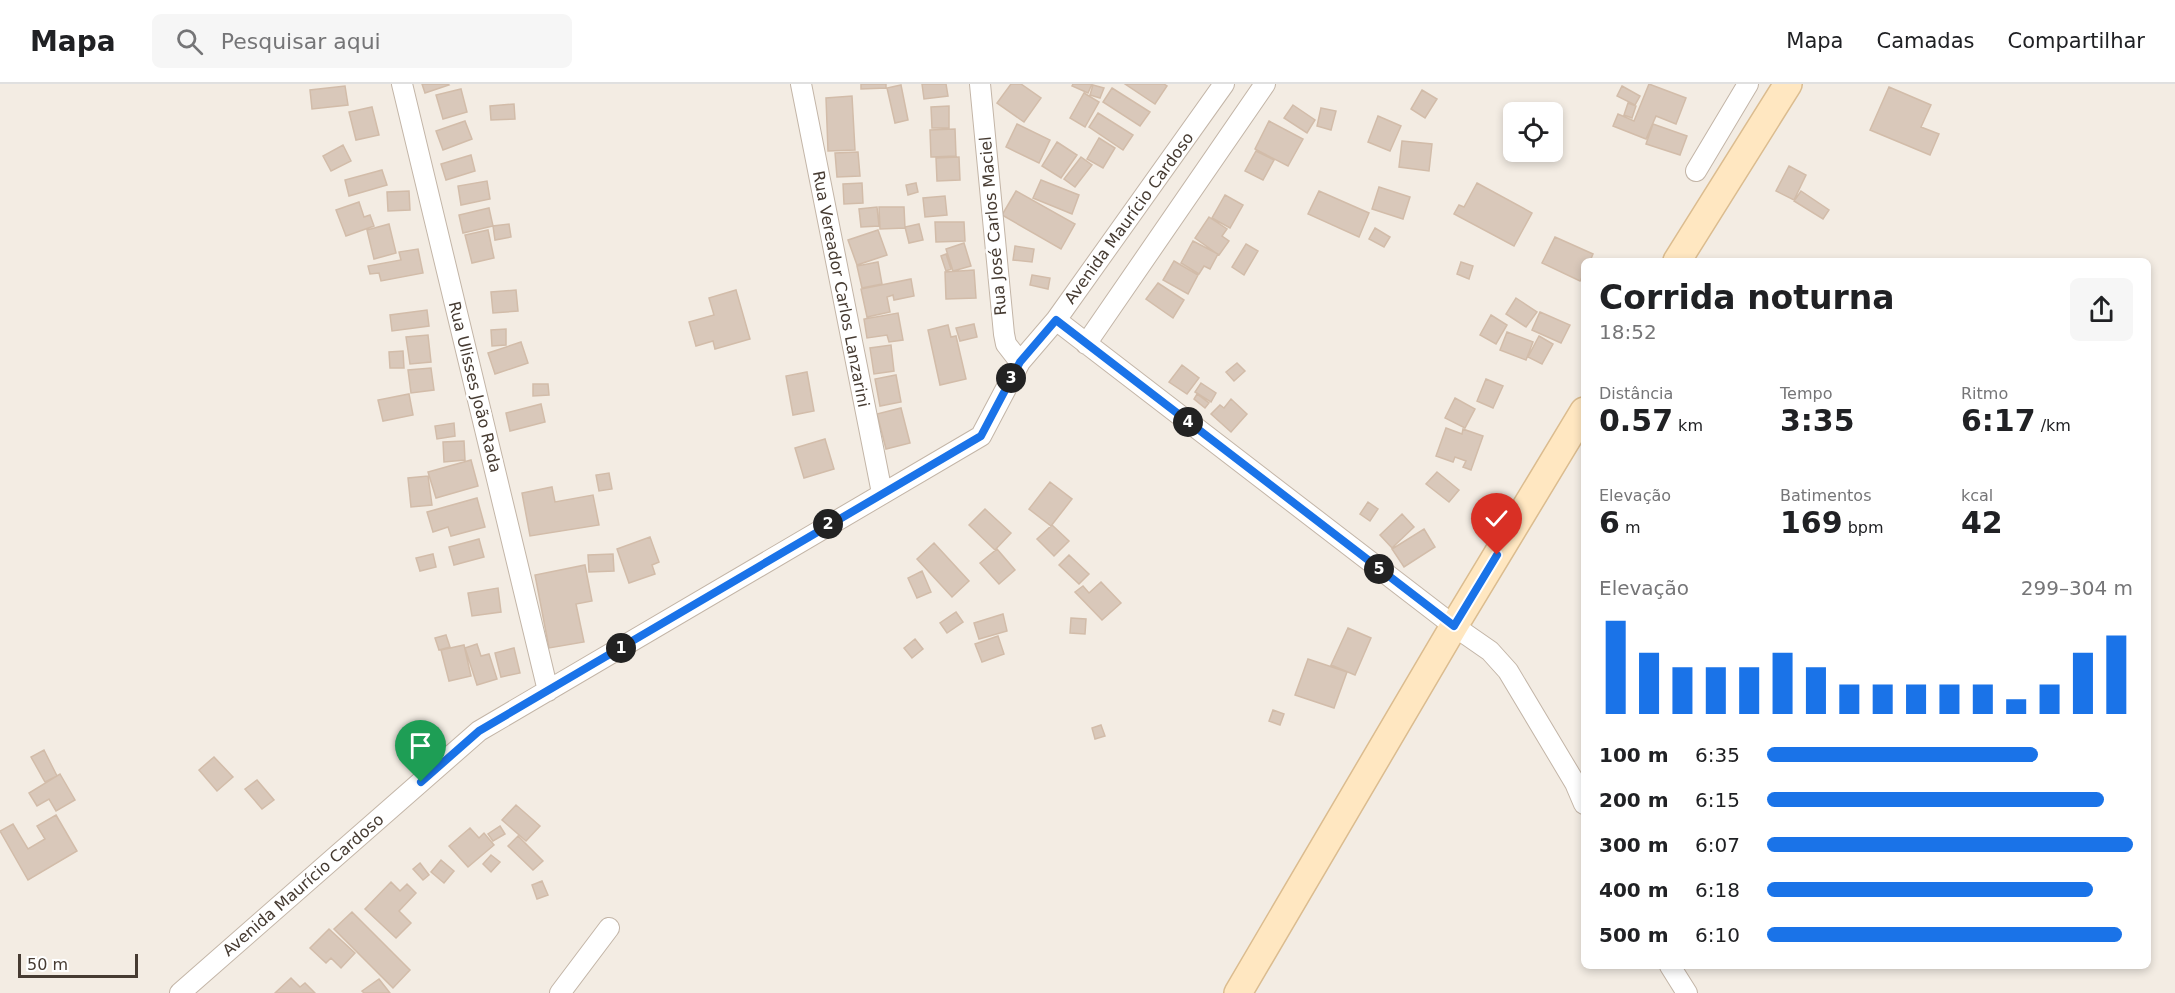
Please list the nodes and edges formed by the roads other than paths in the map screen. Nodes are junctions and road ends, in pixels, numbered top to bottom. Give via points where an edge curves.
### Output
1 (402, 84) edge
2 (801, 84) edge
3 (980, 84) edge
4 (1224, 84) edge
5 (1265, 84) edge
6 (1748, 84) edge
7 (1788, 84) edge
8 (1696, 171) dead end
9 (1679, 258) edge
10 (1056, 320) junction
11 (1086, 344) junction
12 (1020, 362) junction
13 (1581, 416) edge
14 (882, 493) junction
15 (1454, 626) junction
16 (548, 691) junction
17 (1581, 797) edge
18 (609, 928) dead end
19 (1672, 969) edge
20 (190, 990) edge
21 (560, 993) edge
22 (1238, 993) edge
23 (1687, 993) edge

1 - 16 street, Rua Ulisses João Rada
2 - 14 street, Rua Vereador Carlos Lanzarini
3 - 12 street, Rua José Carlos Maciel via 1004,334 1006,344
4 - 10 street, Avenida Maurício Cardoso
5 - 11 street, Avenida Maurício Cardoso
6 - 8 street
7 - 9 main road
10 - 11 street
10 - 12 street, Avenida Maurício Cardoso
11 - 15 street
12 - 14 street, Avenida Maurício Cardoso via 981,436
13 - 15 main road
14 - 16 street, Avenida Maurício Cardoso
15 - 17 street via 1490,651 1508,671
15 - 22 main road
16 - 20 street, Avenida Maurício Cardoso via 479,731
18 - 21 street
19 - 23 street

